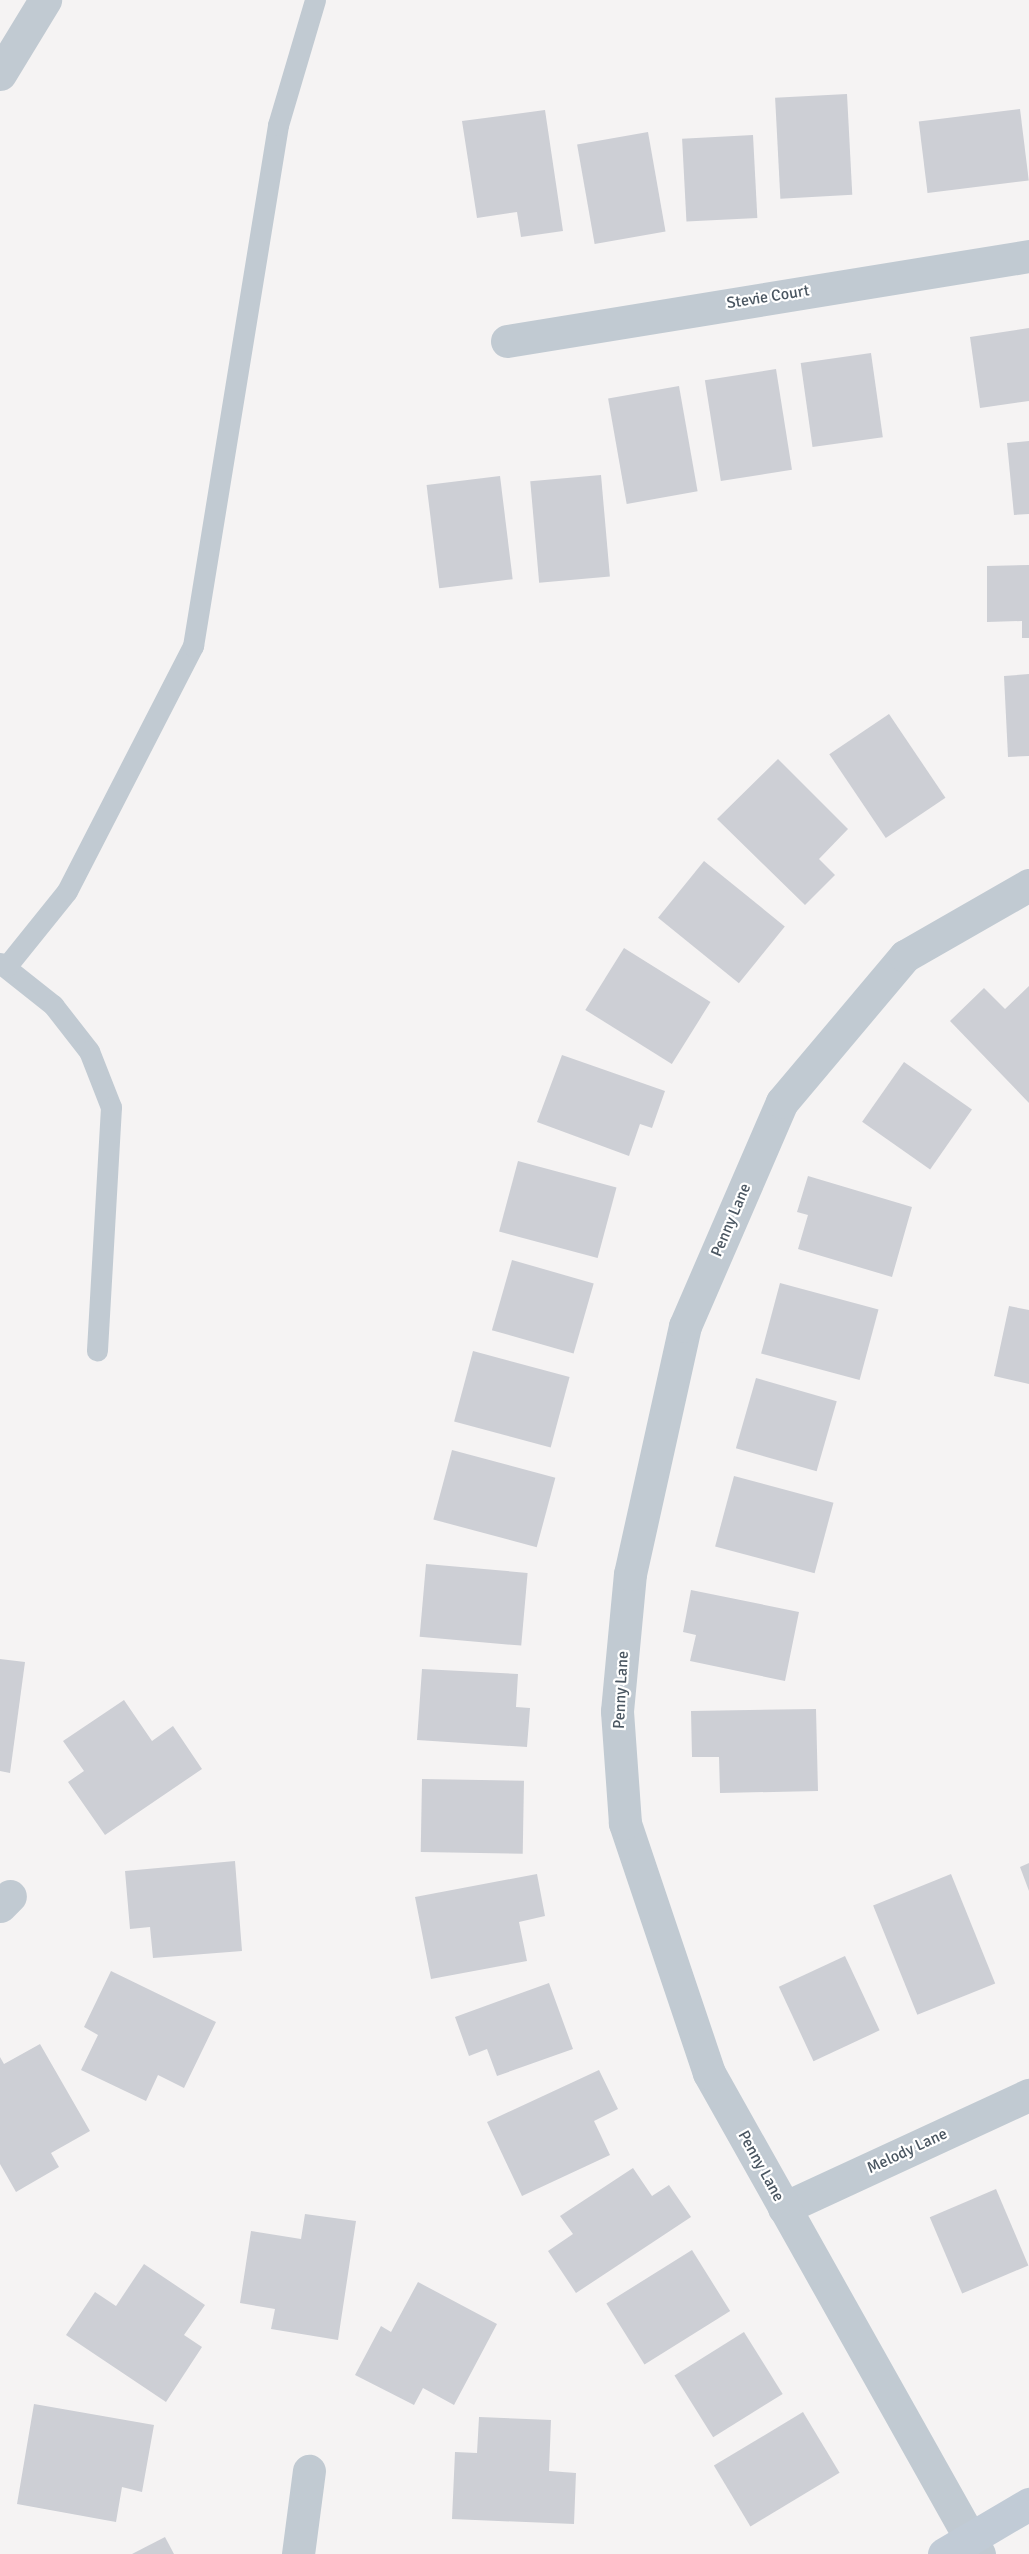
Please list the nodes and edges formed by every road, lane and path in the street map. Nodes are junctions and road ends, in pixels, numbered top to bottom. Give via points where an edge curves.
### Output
1 (45, 0) edge
2 (315, 0) edge
3 (0, 74) edge
4 (1029, 256) edge
5 (507, 341) dead end
6 (1029, 885) edge
7 (3, 965) edge
8 (97, 1350) dead end
9 (1029, 2095) edge
10 (784, 2208) junction
11 (309, 2471) dead end
12 (1029, 2504) edge
13 (964, 2549) edge
14 (298, 2554) edge

1 - 3 street
2 - 7 lane via 278,125 193,646 67,891
4 - 5 street, Stevie Court
6 - 10 street, Penny Lane via 905,956 782,1102 686,1326 630,1574 617,1711 625,1823 709,2073
7 - 8 lane via 52,1005 88,1051 111,1107
9 - 10 street, Melody Lane
10 - 13 street, Penny Lane
11 - 14 street
12 - 13 main road

